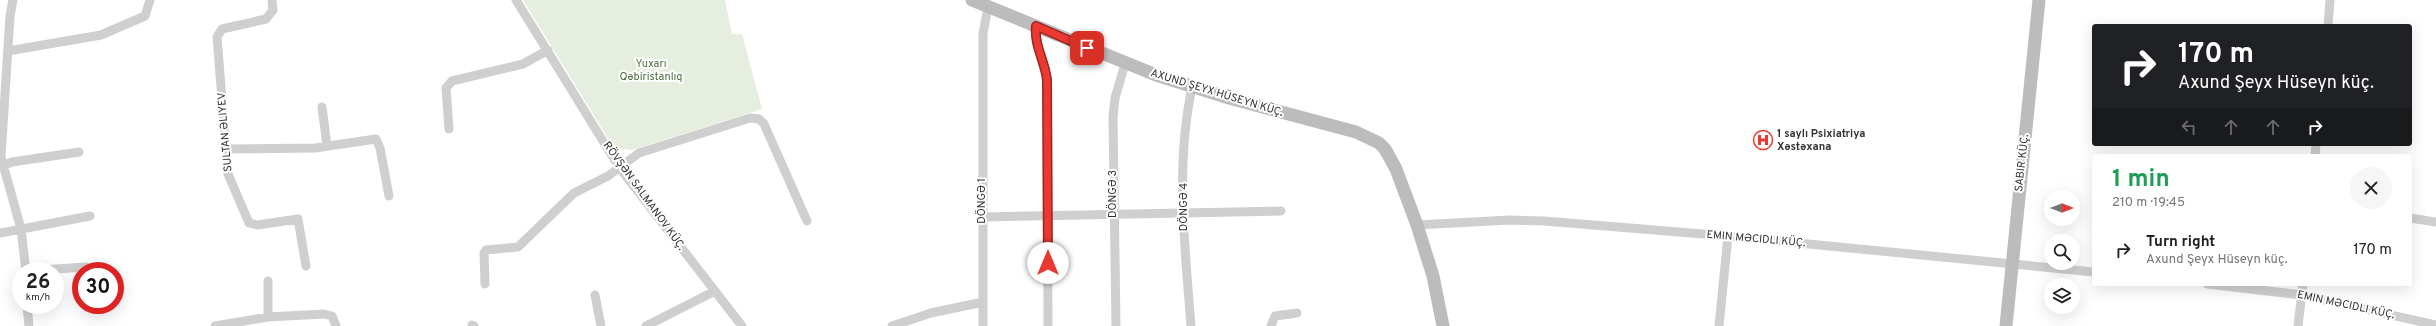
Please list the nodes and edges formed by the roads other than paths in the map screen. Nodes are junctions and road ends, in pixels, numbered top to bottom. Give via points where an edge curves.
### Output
1 (13, 0) edge
2 (150, 0) edge
3 (272, 0) edge
4 (516, 0) edge
5 (972, 0) edge
6 (2039, 0) edge
7 (2330, 0) edge
8 (988, 7) junction
9 (2328, 24) edge
10 (1036, 26) junction
11 (4, 34) edge
12 (548, 50) junction
13 (8, 51) junction
14 (1125, 64) junction
15 (1192, 88) junction
16 (322, 107) dead end
17 (449, 129) dead end
18 (327, 146) junction
19 (225, 150) junction
20 (79, 152) dead end
21 (1, 166) edge
22 (620, 167) junction
23 (389, 196) dead end
24 (1281, 211) dead end
25 (1184, 212) junction
26 (1113, 214) junction
27 (90, 216) dead end
28 (1048, 216) junction
29 (982, 217) junction
30 (2412, 218) edge
31 (807, 221) dead end
32 (2436, 222) edge
33 (1417, 225) junction
34 (21, 229) junction
35 (0, 233) edge
36 (1728, 236) junction
37 (25, 262) edge
38 (2012, 263) junction
39 (306, 266) dead end
40 (2092, 272) edge
41 (268, 280) dead end
42 (485, 284) dead end
43 (2223, 286) edge
44 (2303, 286) edge
45 (715, 291) junction
46 (595, 294) dead end
47 (2302, 296) junction
48 (982, 302) junction
49 (1297, 313) dead end
50 (28, 314) edge
51 (268, 317) junction
52 (2436, 325) edge
53 (29, 326) edge
54 (215, 326) edge
55 (336, 326) edge
56 (601, 326) edge
57 (646, 326) edge
58 (742, 326) edge
59 (892, 326) edge
60 (983, 326) edge
61 (1048, 326) edge
62 (1116, 326) edge
63 (1191, 326) edge
64 (1271, 326) edge
65 (1444, 326) edge
66 (1719, 326) edge
67 (2006, 326) edge
68 (2298, 326) edge

1 - 11 street
2 - 13 street via 145,16 101,35
3 - 19 street, SULTAN ƏLIYEV via 272,10 266,19 222,30 217,37
4 - 12 street, RÖVŞƏN SALMANOV KÜÇ.
5 - 8 main road, AXUND ŞEYX HÜSEYN KÜÇ.
6 - 38 main road, SABIR KÜÇ.
7 - 9 street
8 - 10 main road, AXUND ŞEYX HÜSEYN KÜÇ.
8 - 29 street, DÖNGƏ 1 via 983,34
10 - 14 main road, AXUND ŞEYX HÜSEYN KÜÇ.
10 - 28 street via 1036,44 1047,80
11 - 13 street
12 - 17 street via 523,64 448,84 446,88
12 - 22 street, RÖVŞƏN SALMANOV KÜÇ.
13 - 21 street
14 - 15 main road, AXUND ŞEYX HÜSEYN KÜÇ.
14 - 26 street, DÖNGƏ 3 via 1115,98 1113,117
15 - 25 street, DÖNGƏ 4 via 1185,124
15 - 33 main road, AXUND ŞEYX HÜSEYN KÜÇ. via 1370,137 1379,143 1390,157
16 - 18 street
18 - 19 street
18 - 23 street via 376,139
19 - 39 street, SULTAN ƏLIYEV via 229,180 245,219 248,223 257,225 298,219
20 - 21 street
21 - 34 street
22 - 31 street via 648,149 750,118 759,119 764,124
22 - 42 street via 574,193 518,247 486,250
22 - 45 street, RÖVŞƏN SALMANOV KÜÇ.
24 - 25 street
25 - 26 street
25 - 63 street, DÖNGƏ 4
26 - 28 street
26 - 62 street, DÖNGƏ 3
27 - 34 street
28 - 29 street
28 - 61 street
29 - 48 street, DÖNGƏ 1
30 - 32 street
33 - 36 street, EMIN MƏCIDLI KÜÇ. via 1510,220 1544,221
33 - 65 main road, AXUND ŞEYX HÜSEYN KÜÇ. via 1433,276
34 - 35 street
34 - 37 street
36 - 38 street, EMIN MƏCIDLI KÜÇ.
36 - 66 street
38 - 40 street, EMIN MƏCIDLI KÜÇ.
38 - 67 main road, SABIR KÜÇ.
41 - 51 street
43 - 47 street, EMIN MƏCIDLI KÜÇ.
44 - 47 street
45 - 57 street
45 - 58 street, RÖVŞƏN SALMANOV KÜÇ.
46 - 56 street
47 - 52 street, EMIN MƏCIDLI KÜÇ.
47 - 68 street
48 - 59 street via 931,313
48 - 60 street, DÖNGƏ 1
49 - 64 street via 1275,316
50 - 53 street
51 - 54 street
51 - 55 street via 324,314 332,316

